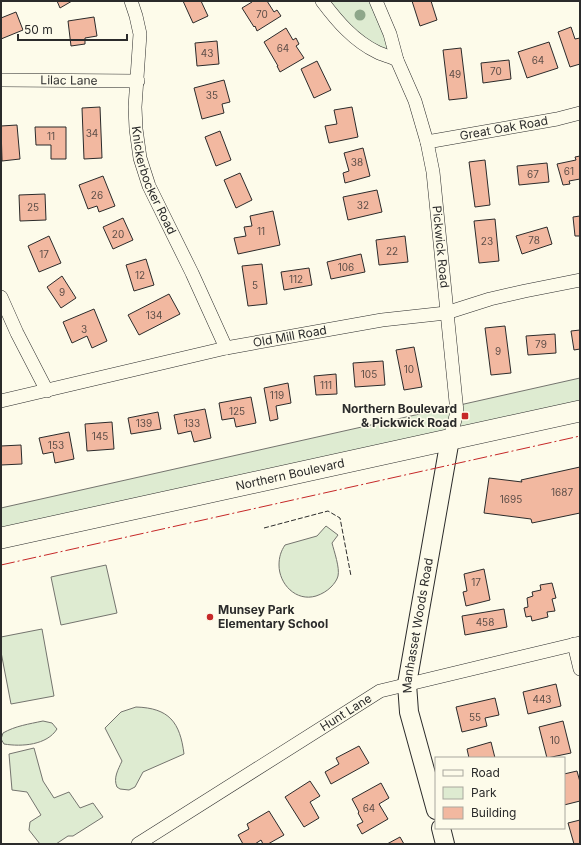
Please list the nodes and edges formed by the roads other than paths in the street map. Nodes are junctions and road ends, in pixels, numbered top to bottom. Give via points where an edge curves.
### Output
1 (131, 1) edge
2 (322, 1) edge
3 (376, 1) edge
4 (397, 60) junction
5 (1, 80) edge
6 (138, 81) junction
7 (580, 113) edge
8 (427, 142) junction
9 (580, 280) edge
10 (1, 297) edge
11 (446, 313) junction
12 (226, 348) junction
13 (47, 391) junction
14 (1, 401) edge
15 (580, 411) edge
16 (450, 439) junction
17 (1, 538) edge
18 (577, 644) edge
19 (580, 669) edge
20 (407, 684) junction
21 (435, 806) edge
22 (441, 829) edge
23 (138, 844) edge
24 (445, 844) edge

1 - 6 street, Knickerbocker Road via 140,34
2 - 4 street via 349,33 376,51
3 - 4 street, Pickwick Road via 390,34
4 - 8 street, Pickwick Road via 413,95
5 - 6 street, Lilac Lane
6 - 12 street, Knickerbocker Road via 136,129 140,158 149,186
7 - 8 street, Great Oak Road
8 - 11 street, Pickwick Road via 436,195
9 - 11 street, Old Mill Road via 490,299
10 - 13 street
11 - 12 street, Old Mill Road via 382,320
11 - 16 street, Pickwick Road via 457,412
12 - 13 street, Old Mill Road
13 - 14 street, Old Mill Road
15 - 16 main road, Northern Boulevard
16 - 17 main road, Northern Boulevard
16 - 20 street, Manhasset Woods Road
18 - 19 street
18 - 20 street, Hunt Lane
20 - 21 street, Manhasset Woods Road via 409,712
20 - 23 street, Hunt Lane via 375,693
22 - 24 street

